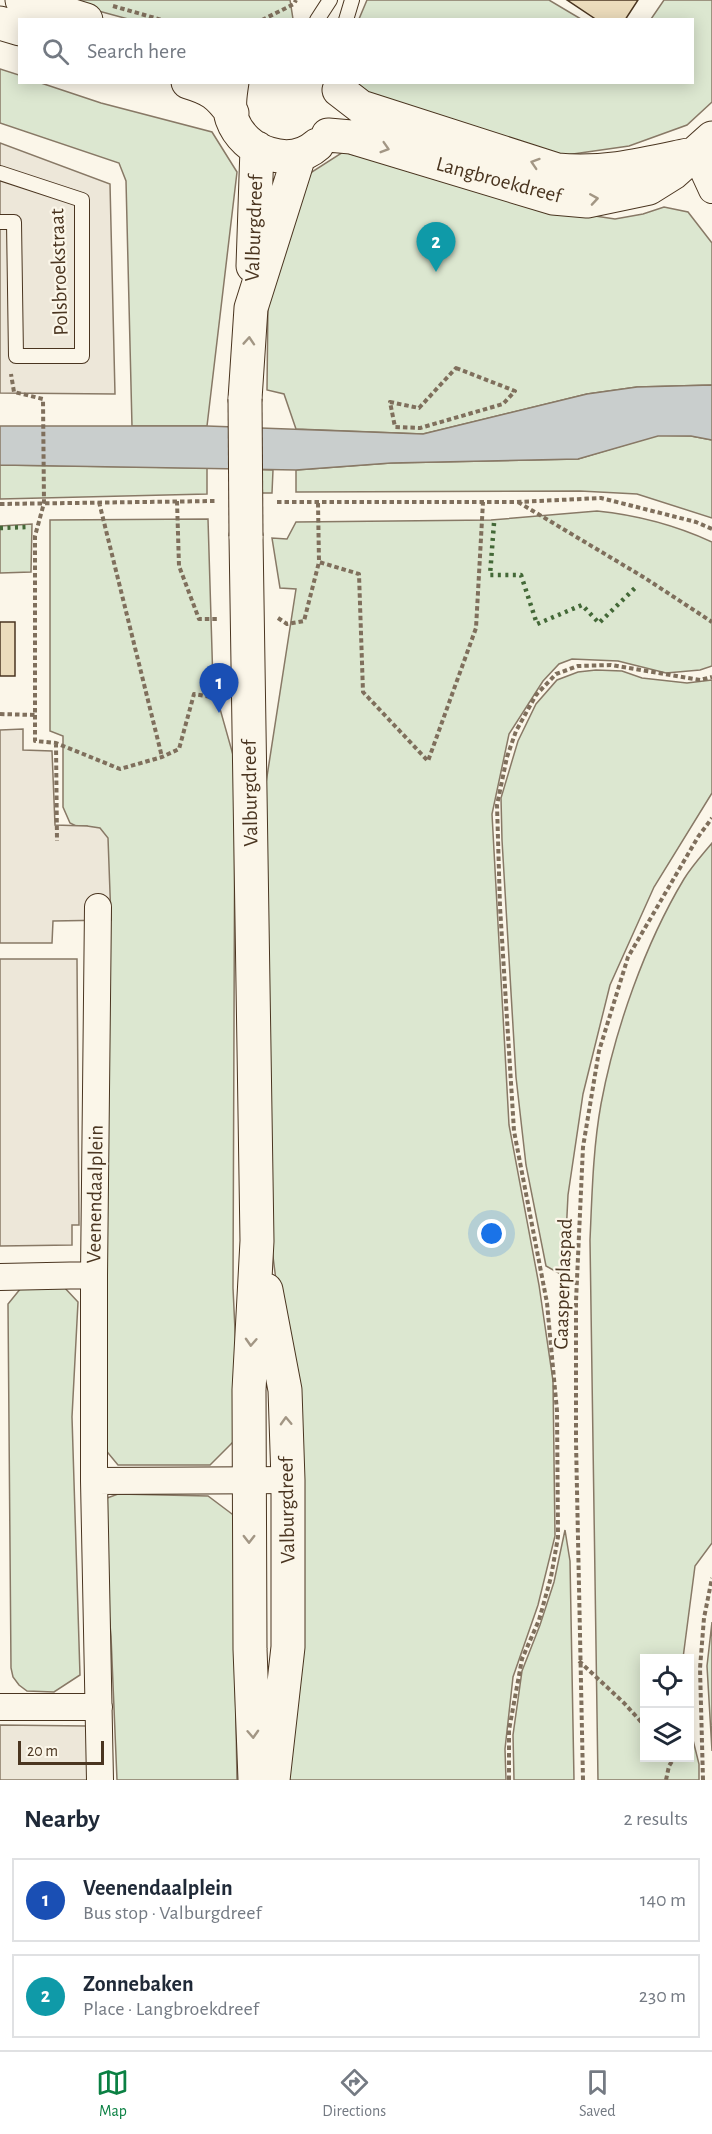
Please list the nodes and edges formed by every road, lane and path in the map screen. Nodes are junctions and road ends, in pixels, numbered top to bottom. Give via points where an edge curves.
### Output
1 (22, 0) edge
2 (296, 0) edge
3 (330, 0) edge
4 (352, 0) edge
5 (98, 13) edge
6 (144, 18) edge
7 (266, 18) edge
8 (317, 18) edge
9 (347, 18) edge
10 (0, 24) edge
11 (18, 28) edge
12 (194, 84) edge
13 (338, 86) edge
14 (232, 98) edge
15 (328, 135) junction
16 (704, 145) edge
17 (257, 148) junction
18 (298, 156) junction
19 (0, 173) edge
20 (712, 190) edge
21 (0, 222) edge
22 (251, 308) junction
23 (16, 356) junction
24 (420, 428) joint
25 (177, 501) dead end
26 (99, 502) dead end
27 (483, 502) dead end
28 (318, 503) dead end
29 (712, 529) edge
30 (320, 562) junction
31 (237, 608) junction
32 (712, 622) edge
33 (712, 676) edge
34 (248, 703) junction
35 (0, 714) edge
36 (35, 715) junction
37 (56, 743) junction
38 (162, 757) junction
39 (712, 818) edge
40 (57, 841) dead end
41 (98, 907) dead end
42 (257, 1241) junction
43 (94, 1275) junction
44 (0, 1276) edge
45 (249, 1480) junction
46 (288, 1480) junction
47 (94, 1481) junction
48 (712, 1578) edge
49 (579, 1660) junction
50 (0, 1707) edge
51 (99, 1707) junction
52 (640, 1720) edge
53 (672, 1762) edge
54 (100, 1780) edge
55 (255, 1780) edge
56 (273, 1780) edge
57 (509, 1780) edge
58 (582, 1780) edge
59 (666, 1780) edge
60 (703, 1780) edge

1 - 5 street
2 - 7 path
3 - 8 lane
4 - 9 lane
5 - 6 path
10 - 11 street
12 - 14 street via 221,98
13 - 15 street via 338,118
16 -> 13 street, Langbroekdreef via 632,168 557,170 361,107
14 - 17 street via 232,119 242,136
15 -> 16 street, Langbroekdreef via 351,137 553,198 587,201 649,188
15 - 18 street
16 - 20 street
17 - 18 street via 275,156
17 - 22 street, Valburgdreef
18 - 22 street, Valburgdreef
19 - 23 lane, Polsbroekstraat via 82,200 82,356
21 - 23 lane, Polsbroekstraat via 14,222
31 -> 22 street, Valburgdreef, bridge via 246,536 245,399
23 - 36 path via 11,375 14,392 43,399 44,409 44,503 35,536
24 - 24 path via 503,404 515,391 456,368 419,408 390,402 395,427
25 - 31 path via 179,566 199,619
26 - 38 path
27 - 30 path via 476,628 428,761 363,692 359,574
28 - 30 path
29 - 32 path via 601,498 517,502
30 - 31 path via 304,621 287,624
31 - 34 street, Valburgdreef
33 - 57 path via 700,680 611,665 578,666 556,674 536,695 516,731 497,805 514,1131 548,1303 558,1434 558,1537 539,1620 522,1659 510,1730
34 - 38 path via 194,694 179,749
34 - 42 street, Valburgdreef
35 - 36 path
36 - 37 path via 35,741
37 - 38 path via 120,769
37 - 40 path
39 - 49 path, Gaasperplaspad via 628,957 599,1051 583,1147 576,1301
41 - 43 street, Veenendaalplein
42 -> 45 street, Valburgdreef via 249,1390
46 -> 42 street, Valburgdreef via 285,1390
43 - 44 street
43 - 47 street, Veenendaalplein
45 - 46 street
45 - 47 street
45 -> 55 street, Valburgdreef
46 - 56 street, Valburgdreef via 288,1647
47 - 51 street, Veenendaalplein
48 - 60 path via 700,1668
49 - 52 path
49 - 58 path, Gaasperplaspad
50 - 51 street
51 - 54 street, Veenendaalplein
53 - 59 path

